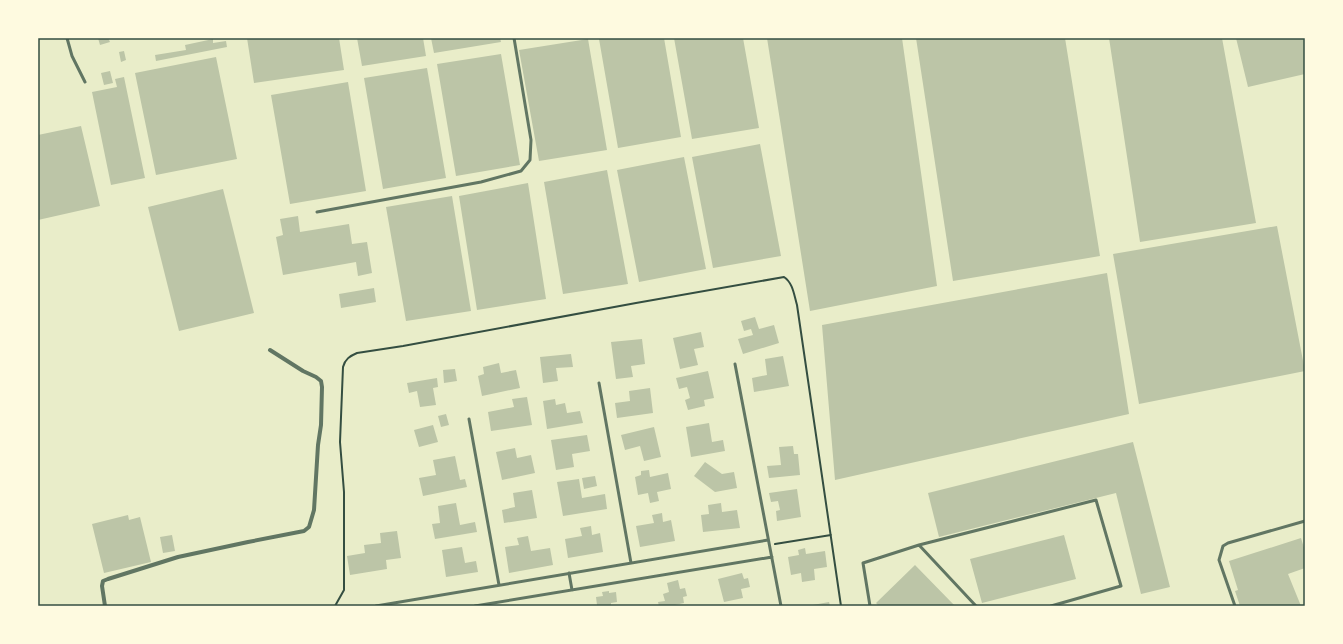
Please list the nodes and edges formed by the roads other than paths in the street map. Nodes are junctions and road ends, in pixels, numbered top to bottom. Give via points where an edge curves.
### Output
1 (67, 38) edge
2 (514, 38) edge
3 (85, 82) dead end
4 (317, 212) dead end
5 (270, 350) dead end
6 (735, 364) dead end
7 (599, 383) dead end
8 (469, 419) dead end
9 (1305, 521) edge
10 (768, 540) junction
11 (919, 545) junction
12 (772, 557) junction
13 (631, 563) junction
14 (569, 574) junction
15 (499, 585) junction
16 (572, 590) junction
17 (105, 606) edge
18 (376, 606) edge
19 (475, 606) edge
20 (781, 606) edge
21 (870, 606) edge
22 (976, 606) edge
23 (1051, 606) edge
24 (1234, 606) edge

1 - 3 lane via 72,56
2 - 4 lane via 531,140 530,160 521,172 481,182
5 - 17 street via 321,381 321,424 314,510 309,527 304,531 178,557 108,579 103,581 102,586
6 - 10 lane
7 - 13 lane
8 - 15 lane
9 - 24 lane via 1223,546 1219,560
10 - 12 lane
10 - 13 lane
11 - 21 lane via 863,562
11 - 22 lane
11 - 23 lane via 1096,500 1121,586
12 - 16 lane
12 - 20 lane
13 - 14 lane
14 - 15 lane
14 - 16 lane
15 - 18 lane
16 - 19 lane

